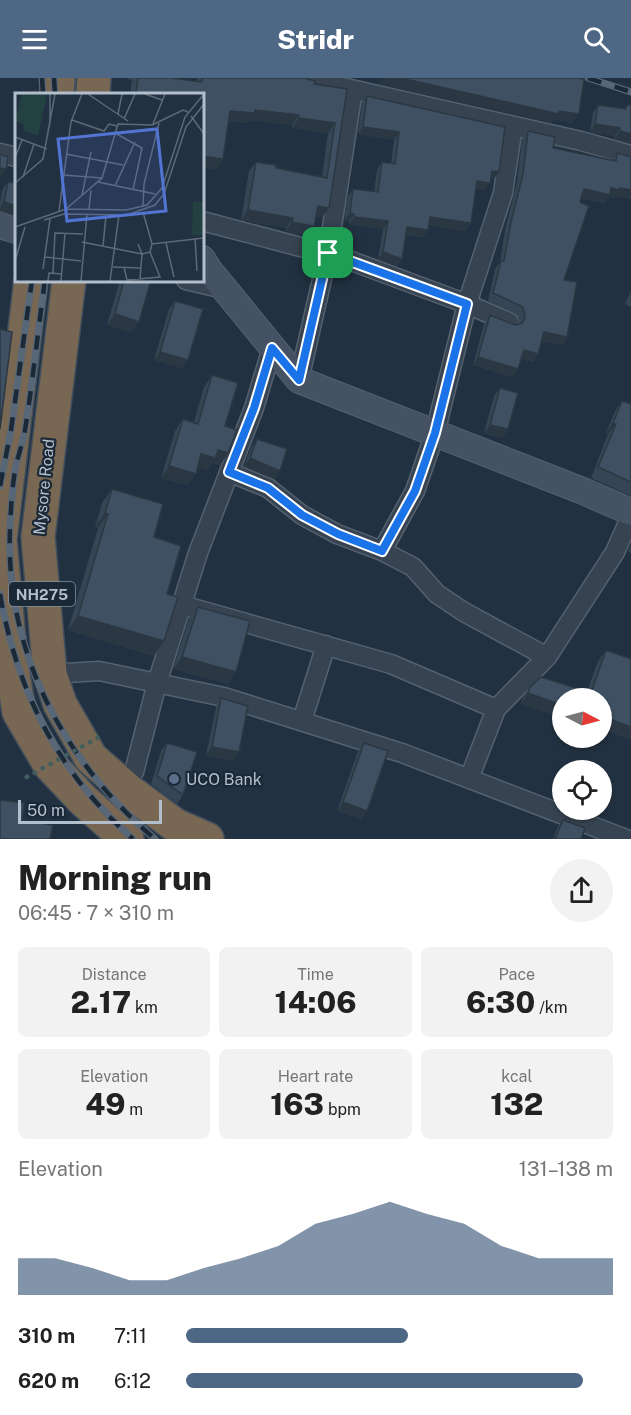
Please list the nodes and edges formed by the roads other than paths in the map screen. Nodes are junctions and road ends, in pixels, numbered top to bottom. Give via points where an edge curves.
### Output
1 (58, 78) edge
2 (302, 78) edge
3 (353, 90) junction
4 (57, 93) edge
5 (513, 126) junction
6 (0, 153) edge
7 (631, 155) edge
8 (15, 157) edge
9 (204, 222) edge
10 (0, 225) edge
11 (15, 230) edge
12 (328, 253) junction
13 (204, 262) edge
14 (31, 282) edge
15 (69, 282) edge
16 (194, 282) edge
17 (224, 289) junction
18 (467, 304) junction
19 (508, 322) edge
20 (272, 348) junction
21 (10, 377) edge
22 (299, 380) junction
23 (435, 433) junction
24 (229, 472) junction
25 (4, 483) edge
26 (631, 514) edge
27 (382, 551) junction
28 (182, 605) junction
29 (326, 645) junction
30 (548, 657) junction
31 (5, 663) edge
32 (50, 674) junction
33 (157, 683) junction
34 (496, 709) junction
35 (302, 721) junction
36 (134, 772) dead end
37 (469, 779) junction
38 (127, 839) edge
39 (207, 839) edge
40 (626, 839) edge

1 - 4 highway
2 - 3 street
3 - 5 street
3 - 12 street
5 - 7 street
5 - 18 street via 503,193
6 - 8 street
9 - 12 street
10 - 11 street
12 - 18 street
12 - 22 street
13 - 17 street
14 - 21 highway, NH275
15 - 32 highway, Mysore Road / NH275 via 38,537
16 - 17 street
17 - 20 street
18 - 19 street
18 - 23 street
20 - 22 street
20 - 24 street
21 - 25 highway, NH275
22 - 23 street
23 - 26 street
23 - 27 street via 415,491
24 - 27 street via 268,488 328,530
24 - 28 street
25 - 31 highway, NH275 via 0,540
26 - 30 street via 615,552
27 - 30 street via 413,567 437,594 464,612
28 - 29 street
28 - 33 street
29 - 34 street via 391,664
29 - 35 street
30 - 34 street
31 - 38 highway, NH275 via 19,712 50,765
32 - 33 street via 99,671
32 - 39 highway, Mysore Road / NH275 via 60,704 91,758 175,825
33 - 35 street via 224,697
33 - 36 street
34 - 37 street
35 - 37 street
37 - 40 street

